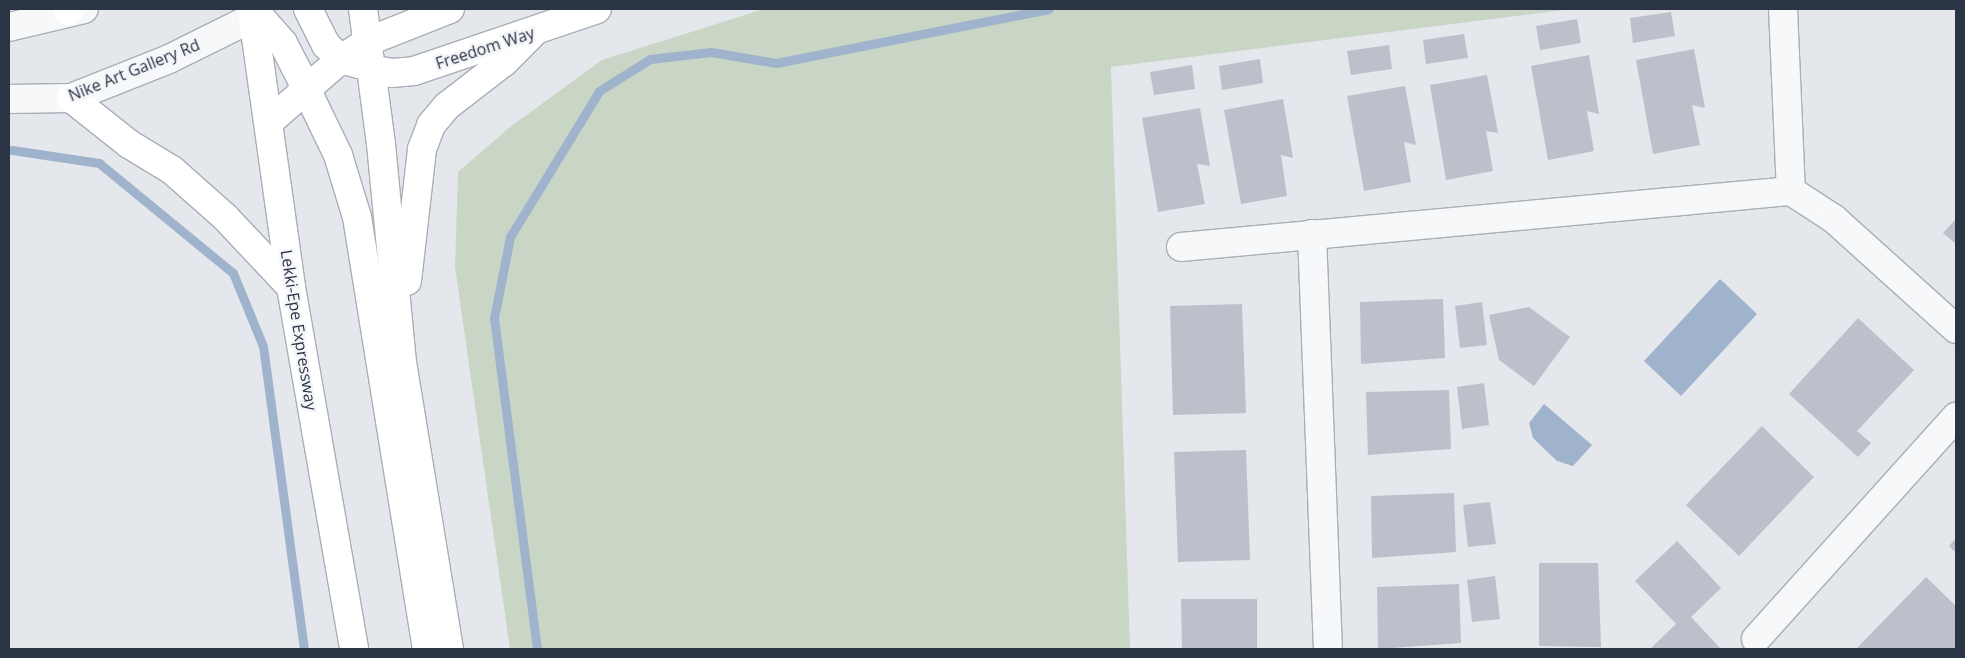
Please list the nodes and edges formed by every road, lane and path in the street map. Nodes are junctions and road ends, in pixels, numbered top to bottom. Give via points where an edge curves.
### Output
1 (308, 9) edge
2 (363, 9) edge
3 (450, 9) edge
4 (597, 9) edge
5 (1783, 9) edge
6 (74, 10) edge
7 (257, 11) edge
8 (9, 27) edge
9 (535, 31) junction
10 (369, 41) junction
11 (341, 59) junction
12 (371, 69) junction
13 (305, 90) junction
14 (71, 98) junction
15 (9, 99) edge
16 (270, 121) junction
17 (1792, 191) junction
18 (1312, 234) junction
19 (1181, 247) dead end
20 (291, 287) junction
21 (1956, 329) edge
22 (402, 362) junction
23 (1956, 417) edge
24 (1756, 639) dead end
25 (354, 649) edge
26 (427, 649) edge
27 (449, 649) edge
28 (1328, 649) edge

1 - 11 main road via 326,45
2 - 10 main road
3 - 10 main road
4 - 9 main road, Freedom Way
5 - 17 street
6 - 8 street
7 - 13 main road via 283,44
7 - 14 street, Nike Art Gallery Rd via 169,59
7 - 16 main road, Lekki-Epe Expressway
9 - 12 main road, Freedom Way via 504,38 414,71 392,73
9 - 22 main road via 504,62 447,106 431,125 422,149 408,264
10 - 11 main road
10 - 12 main road
11 - 12 main road, Freedom Way
11 - 13 main road
12 - 22 main road
13 - 16 main road
13 - 26 main road via 338,155 357,217
14 - 15 street, Nike Art Gallery Rd
14 - 20 main road via 129,144 172,170 225,217
16 - 20 main road, Lekki-Epe Expressway
17 - 18 street
17 - 21 street via 1834,219
18 - 19 street
18 - 28 street
20 - 25 main road, Lekki-Epe Expressway
22 - 27 main road
23 - 24 street

